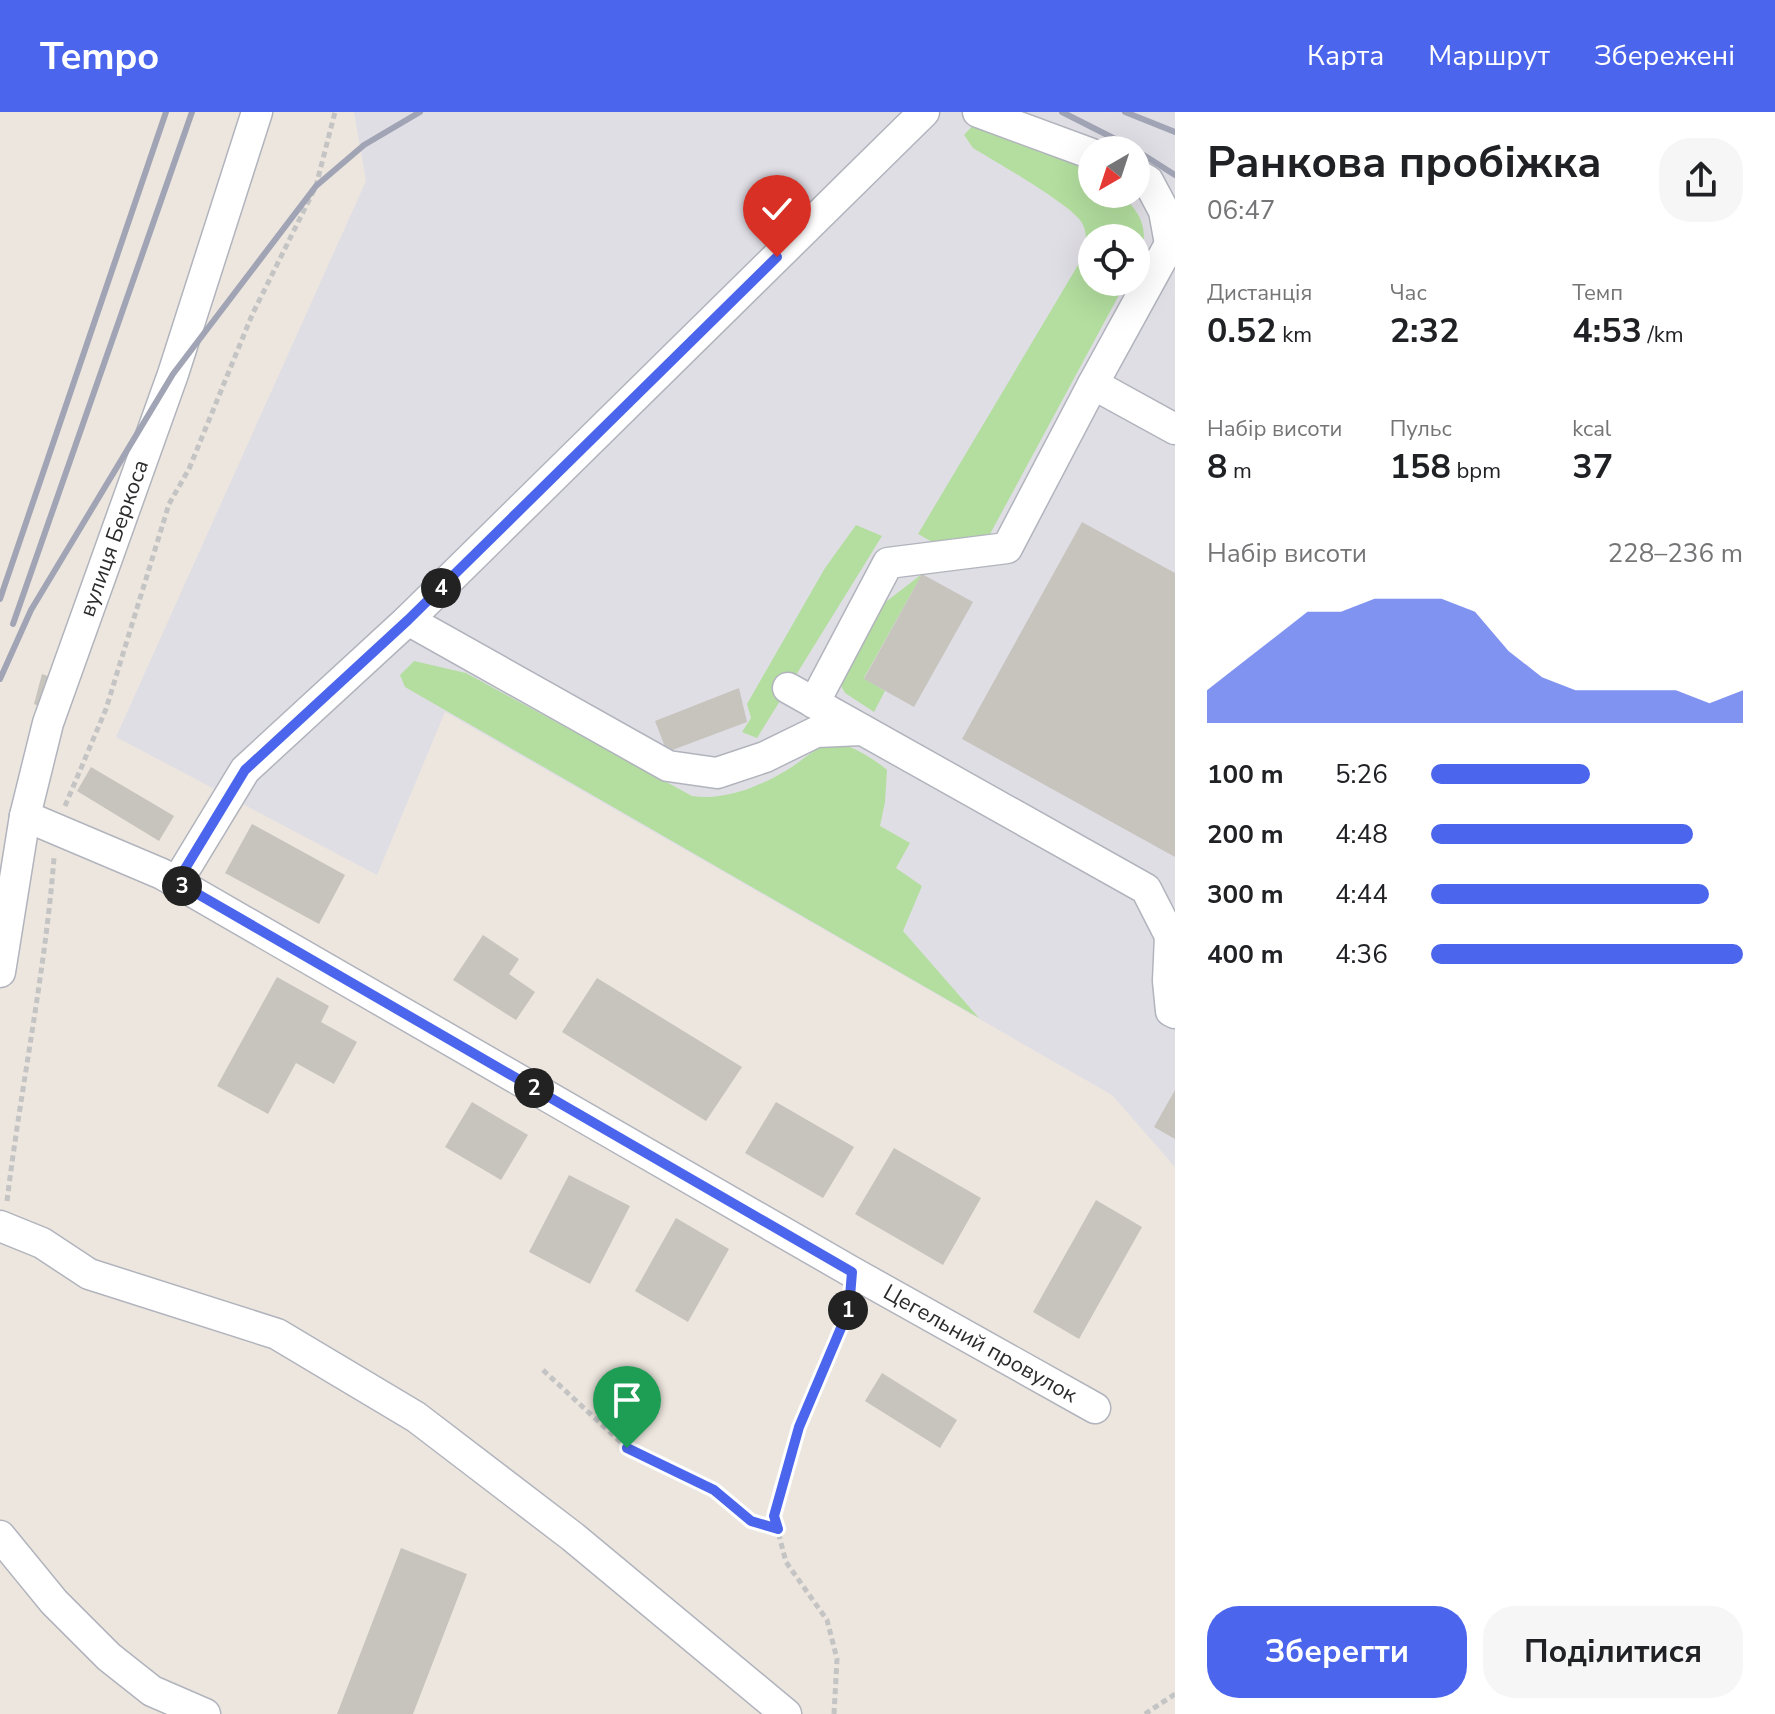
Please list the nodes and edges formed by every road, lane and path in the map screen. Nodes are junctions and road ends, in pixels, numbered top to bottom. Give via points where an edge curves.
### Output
1 (257, 112) edge
2 (335, 112) edge
3 (924, 112) edge
4 (978, 112) edge
5 (1078, 149) edge
6 (1150, 185) edge
7 (1093, 384) junction
8 (1175, 429) edge
9 (408, 620) junction
10 (788, 688) dead end
11 (814, 703) junction
12 (862, 730) junction
13 (25, 816) junction
14 (56, 828) junction
15 (177, 882) junction
16 (0, 972) edge
17 (1175, 1013) edge
18 (2, 1226) edge
19 (852, 1272) junction
20 (543, 1370) dead end
21 (1095, 1408) dead end
22 (778, 1529) junction
23 (0, 1536) edge
24 (1175, 1694) edge
25 (205, 1714) edge
26 (786, 1714) edge
27 (834, 1714) edge
28 (1145, 1714) edge

1 - 13 street, вулиця Беркоса via 173,374 48,723
2 - 14 path via 316,186 169,504 106,709
3 - 9 street
4 - 5 street
6 - 7 street via 1164,211 1170,244
7 - 8 street
7 - 11 street via 1007,548 888,563
9 - 12 street via 668,766 717,773 816,732
9 - 15 street via 245,770
10 - 11 street
11 - 12 street
12 - 17 street via 1146,889 1170,936 1168,981
13 - 14 street, Цегельний провулок
13 - 16 street, вулиця Беркоса
14 - 15 street, Цегельний провулок
14 - 18 path via 48,932
15 - 19 street, Цегельний провулок
18 - 26 street via 42,1243 89,1274 277,1334 416,1417 573,1537
19 - 21 street, Цегельний провулок
19 - 22 path via 849,1309 799,1427 774,1516
20 - 22 path via 627,1448 714,1490 751,1521
22 - 27 path via 786,1562 827,1620 837,1659
23 - 25 street via 54,1602 109,1657 152,1691
24 - 28 path

